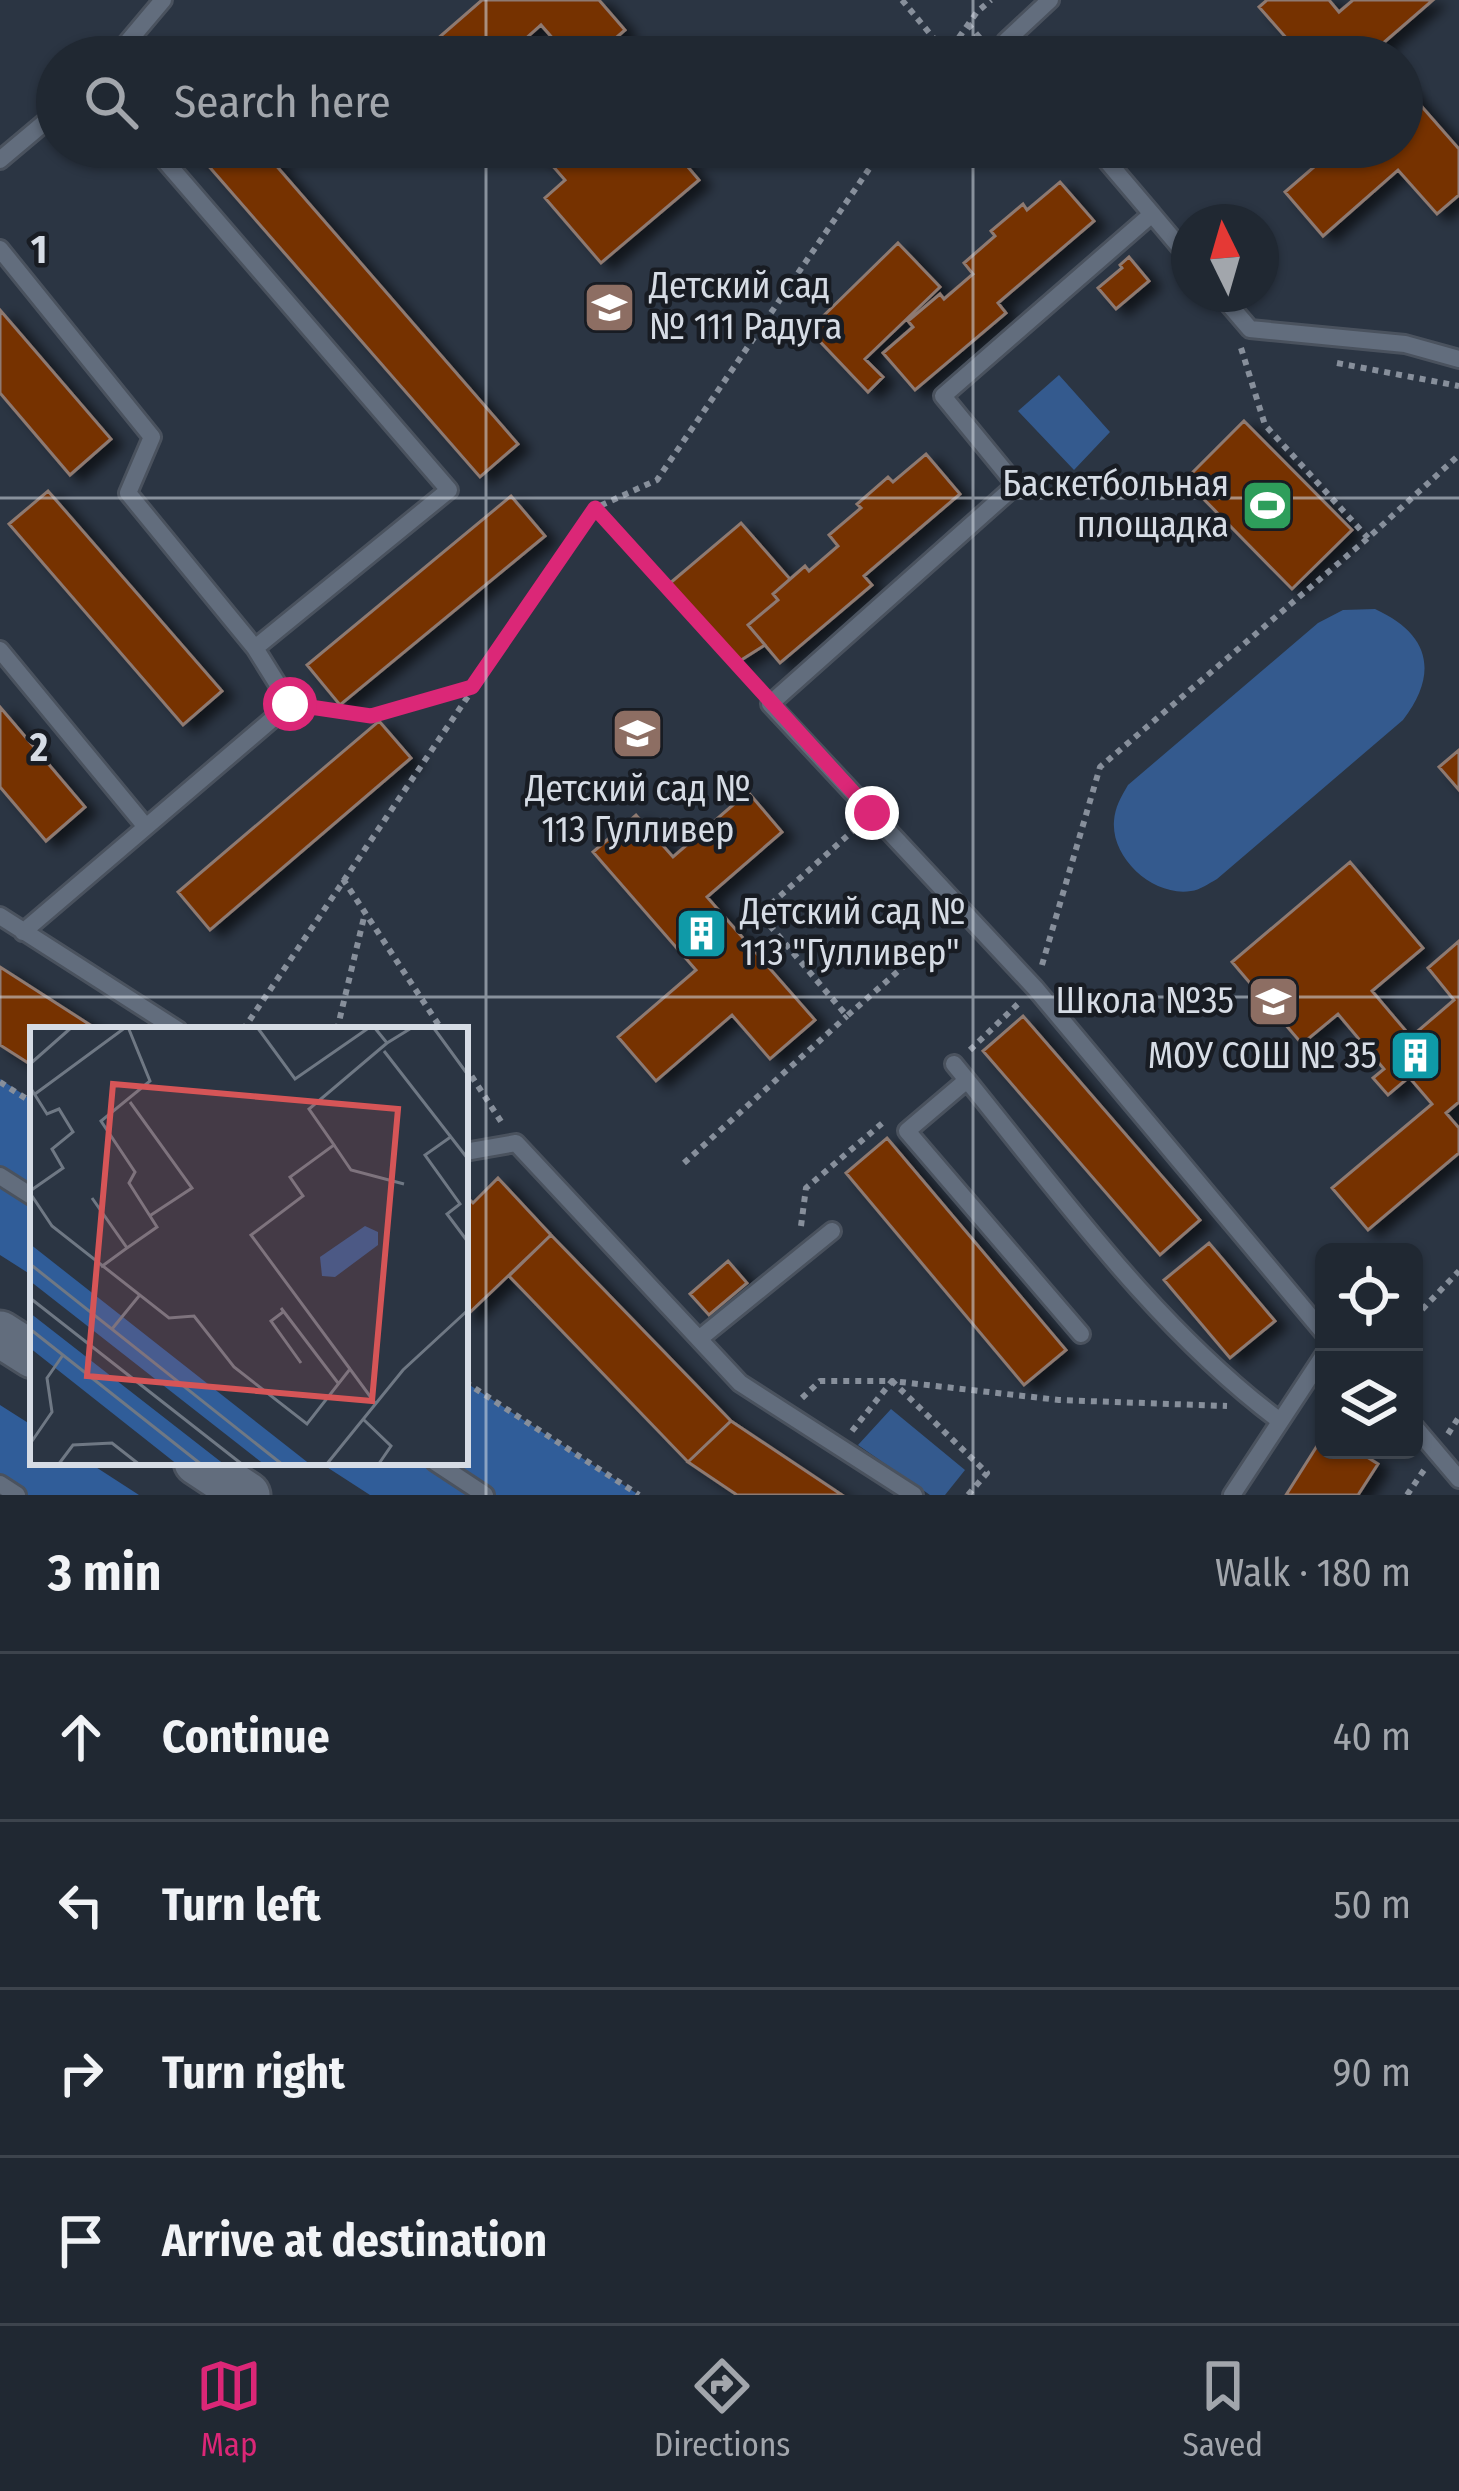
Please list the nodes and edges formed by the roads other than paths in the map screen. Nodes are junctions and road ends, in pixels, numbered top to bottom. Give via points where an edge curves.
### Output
1 (163, 0) edge
2 (1050, 0) edge
3 (133, 36) edge
4 (1010, 36) edge
5 (36, 130) edge
6 (0, 160) edge
7 (171, 168) edge
8 (1113, 168) edge
9 (1152, 214) junction
10 (1171, 236) edge
11 (0, 250) edge
12 (1235, 312) edge
13 (1459, 359) edge
14 (255, 648) junction
15 (0, 650) edge
16 (146, 827) junction
17 (0, 916) edge
18 (23, 932) junction
19 (173, 1027) edge
20 (954, 1064) dead end
21 (967, 1080) junction
22 (468, 1151) edge
23 (0, 1176) edge
24 (30, 1195) edge
25 (832, 1231) dead end
26 (1315, 1322) edge
27 (0, 1334) edge
28 (1081, 1334) dead end
29 (699, 1339) junction
30 (30, 1353) edge
31 (1315, 1368) edge
32 (1280, 1421) junction
33 (1423, 1435) edge
34 (201, 1465) edge
35 (440, 1465) edge
36 (1459, 1479) edge
37 (0, 1484) edge
38 (16, 1495) edge
39 (247, 1495) edge
40 (485, 1495) edge
41 (914, 1495) edge
42 (1232, 1495) edge

1 - 3 lane
2 - 4 lane
5 - 6 lane
7 - 14 lane via 449,490
8 - 9 lane
9 - 10 lane
9 - 26 lane via 943,396 1016,485 770,704 1035,988
11 - 14 lane via 152,437 128,493
12 - 13 lane via 1250,329 1405,344
14 - 16 lane via 290,704
15 - 16 lane
16 - 18 lane
17 - 18 lane
18 - 19 lane
20 - 21 lane
21 - 28 lane via 907,1131
21 - 32 lane via 1134,1283 1233,1386
22 - 29 lane via 516,1143
23 - 24 lane
25 - 29 lane
27 - 30 street
29 - 41 lane via 740,1383
31 - 32 lane
32 - 42 lane
33 - 36 lane
34 - 39 street
35 - 40 lane
37 - 38 lane

